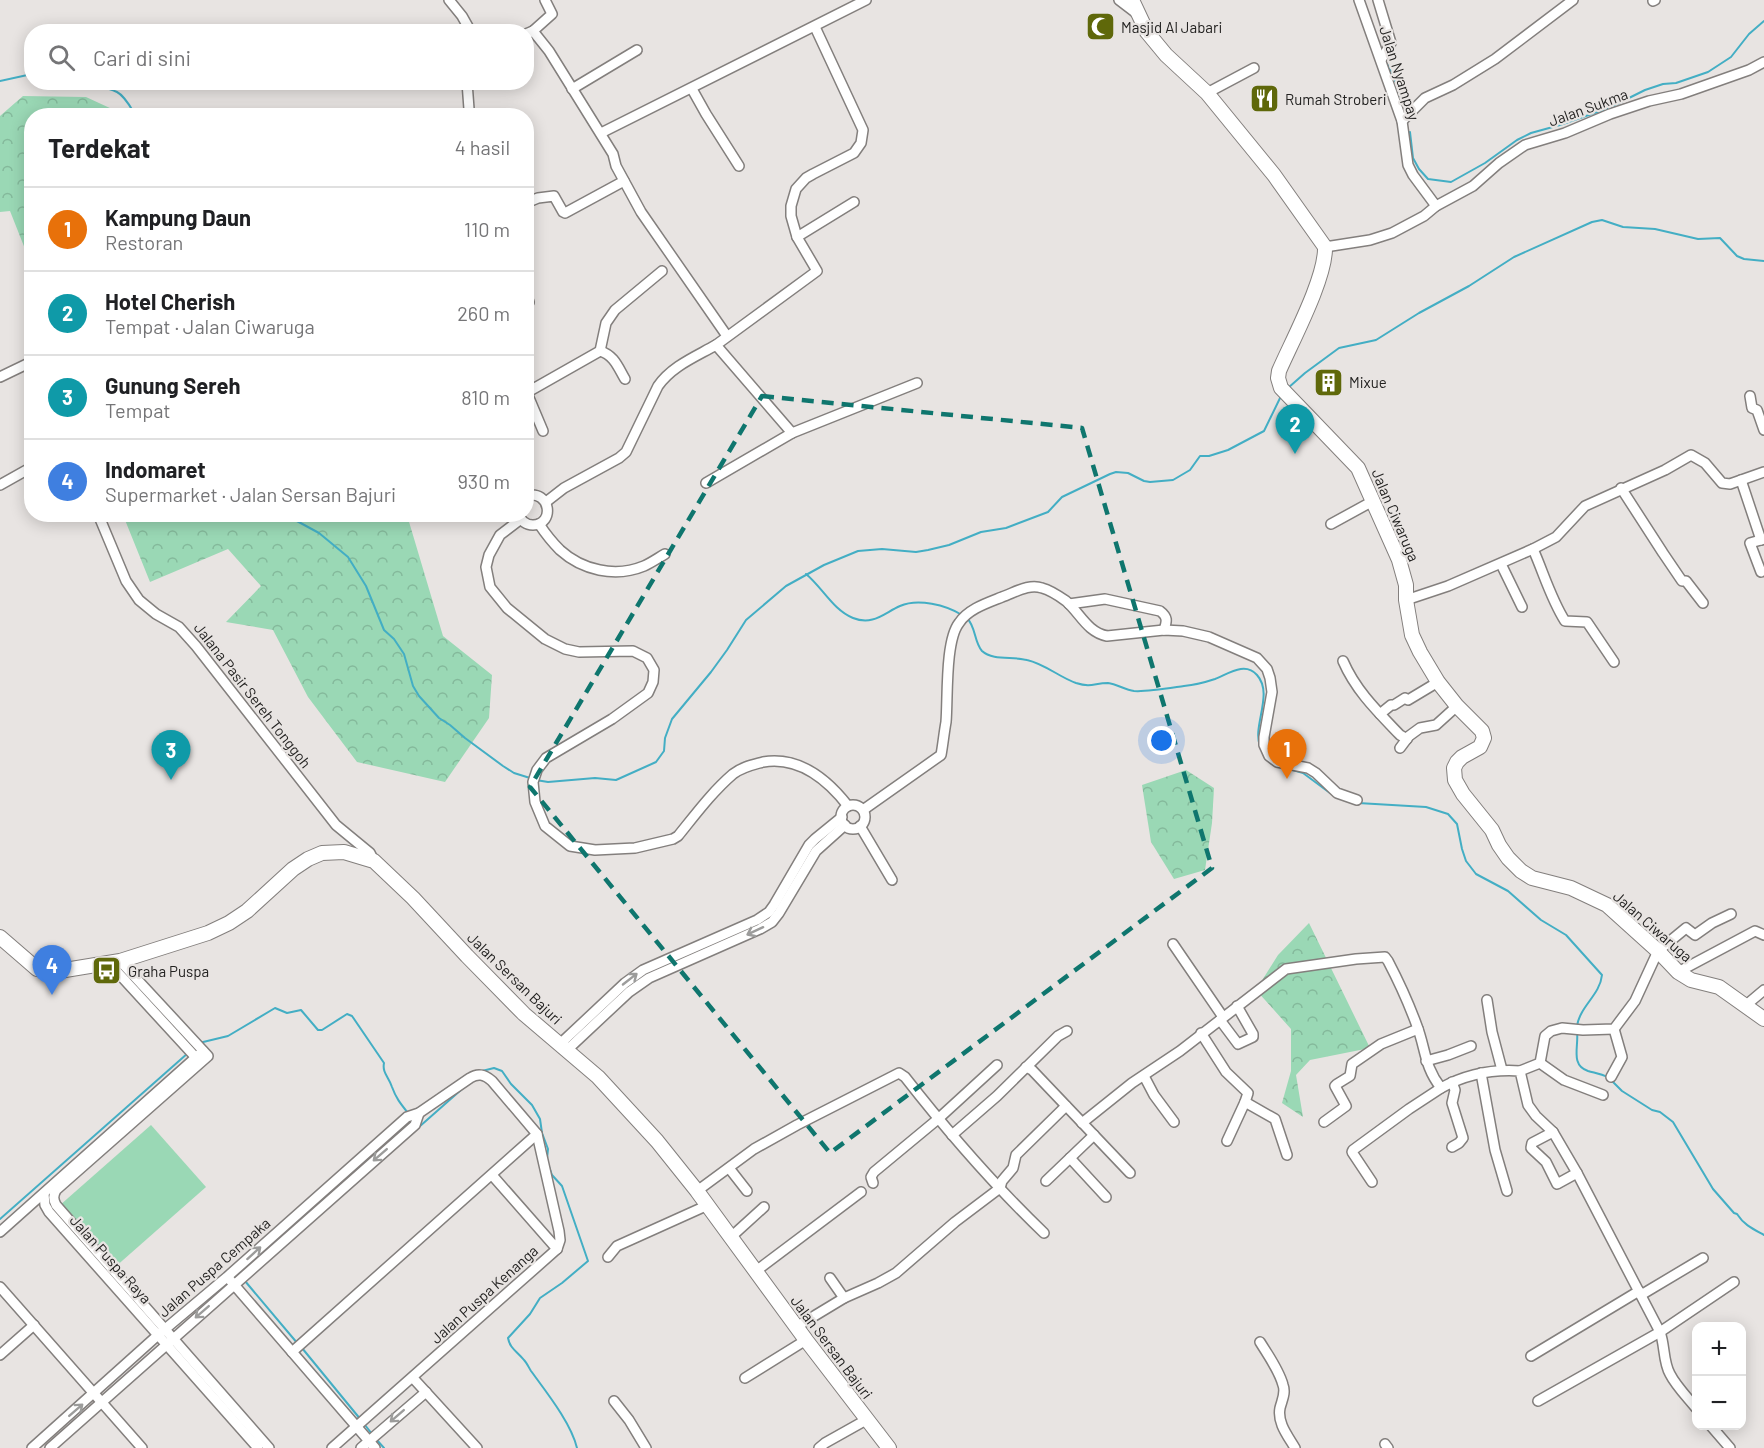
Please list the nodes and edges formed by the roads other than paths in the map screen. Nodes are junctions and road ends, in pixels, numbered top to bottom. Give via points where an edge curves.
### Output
1 (449, 0) edge
2 (545, 0) edge
3 (866, 0) edge
4 (1119, 0) edge
5 (1132, 0) edge
6 (1359, 0) edge
7 (1378, 0) edge
8 (1573, 0) edge
9 (1138, 14) junction
10 (466, 24) edge
11 (815, 27) junction
12 (534, 30) edge
13 (534, 37) edge
14 (637, 50) dead end
15 (1381, 60) junction
16 (1764, 62) edge
17 (1254, 68) dead end
18 (692, 88) junction
19 (572, 89) junction
20 (468, 90) edge
21 (1207, 93) junction
22 (469, 108) edge
23 (1402, 121) junction
24 (600, 133) junction
25 (740, 166) dead end
26 (624, 181) junction
27 (534, 200) edge
28 (854, 202) dead end
29 (1436, 206) junction
30 (796, 237) junction
31 (1325, 248) junction
32 (662, 271) dead end
33 (727, 336) junction
34 (716, 345) junction
35 (600, 351) junction
36 (24, 365) edge
37 (0, 376) edge
38 (625, 379) dead end
39 (917, 383) dead end
40 (534, 389) edge
41 (1750, 396) dead end
42 (534, 410) edge
43 (1764, 430) edge
44 (543, 431) dead end
45 (792, 433) junction
46 (24, 472) edge
47 (1764, 472) edge
48 (1741, 480) junction
49 (706, 483) dead end
50 (0, 485) edge
51 (1621, 488) junction
52 (534, 495) edge
53 (1373, 501) junction
54 (546, 502) junction
55 (101, 522) edge
56 (514, 522) edge
57 (525, 522) edge
58 (539, 524) junction
59 (1331, 524) dead end
60 (1763, 539) edge
61 (1533, 549) junction
62 (665, 554) dead end
63 (1501, 564) junction
64 (1761, 572) dead end
65 (1406, 600) junction
66 (1703, 603) dead end
67 (1069, 604) junction
68 (1522, 607) dead end
69 (1164, 630) junction
70 (1343, 662) dead end
71 (1614, 662) dead end
72 (1438, 682) junction
73 (1457, 706) junction
74 (1380, 714) junction
75 (1407, 739) junction
76 (1400, 748) dead end
77 (1358, 800) dead end
78 (848, 806) junction
79 (863, 810) junction
80 (843, 821) junction
81 (860, 826) junction
82 (374, 861) junction
83 (892, 880) dead end
84 (1731, 914) dead end
85 (1764, 935) edge
86 (0, 937) edge
87 (1173, 945) dead end
88 (1658, 951) junction
89 (114, 962) junction
90 (1678, 972) junction
91 (1764, 990) edge
92 (1487, 1000) dead end
93 (1745, 1005) junction
94 (1237, 1006) junction
95 (1222, 1018) junction
96 (1764, 1019) edge
97 (1418, 1029) junction
98 (1614, 1029) junction
99 (1067, 1031) dead end
100 (1201, 1033) junction
101 (1471, 1046) dead end
102 (563, 1047) junction
103 (1426, 1061) junction
104 (1540, 1063) junction
105 (997, 1065) dead end
106 (1026, 1067) junction
107 (1502, 1070) junction
108 (1520, 1071) junction
109 (1481, 1073) junction
110 (479, 1074) joint
111 (1144, 1076) junction
112 (1611, 1077) dead end
113 (1452, 1082) junction
114 (1441, 1088) junction
115 (1603, 1095) dead end
116 (1245, 1102) junction
117 (1066, 1106) junction
118 (419, 1113) junction
119 (407, 1117) junction
120 (938, 1119) junction
121 (1174, 1122) dead end
122 (1324, 1122) dead end
123 (1082, 1123) junction
124 (415, 1125) junction
125 (1553, 1132) junction
126 (537, 1134) junction
127 (952, 1135) junction
128 (1094, 1135) junction
129 (1227, 1141) dead end
130 (1452, 1147) dead end
131 (1287, 1155) dead end
132 (1070, 1158) junction
133 (350, 1168) junction
134 (729, 1168) junction
135 (1130, 1173) dead end
136 (1577, 1173) junction
137 (357, 1176) junction
138 (492, 1176) junction
139 (1046, 1181) dead end
140 (1372, 1182) dead end
141 (873, 1183) dead end
142 (1000, 1188) junction
143 (697, 1191) junction
144 (747, 1191) dead end
145 (1507, 1191) dead end
146 (861, 1192) dead end
147 (1106, 1197) dead end
148 (50, 1202) junction
149 (708, 1205) junction
150 (764, 1207) dead end
151 (0, 1232) edge
152 (1044, 1233) dead end
153 (731, 1237) junction
154 (557, 1249) junction
155 (608, 1257) dead end
156 (1703, 1258) dead end
157 (756, 1271) junction
158 (830, 1278) dead end
159 (230, 1281) junction
160 (1734, 1282) dead end
161 (0, 1287) edge
162 (1640, 1293) junction
163 (844, 1298) junction
164 (34, 1325) junction
165 (796, 1327) junction
166 (161, 1332) junction
167 (1660, 1332) junction
168 (806, 1340) junction
169 (169, 1341) junction
170 (1260, 1342) dead end
171 (292, 1352) junction
172 (0, 1355) edge
173 (1531, 1356) dead end
174 (413, 1378) junction
175 (745, 1378) dead end
176 (426, 1392) junction
177 (94, 1394) junction
178 (614, 1401) dead end
179 (1538, 1401) dead end
180 (102, 1402) junction
181 (1692, 1403) edge
182 (866, 1420) junction
183 (357, 1427) junction
184 (1715, 1430) edge
185 (372, 1444) edge
186 (32, 1448) edge
187 (50, 1448) edge
188 (142, 1448) edge
189 (258, 1448) edge
190 (269, 1448) edge
191 (332, 1448) edge
192 (361, 1448) edge
193 (477, 1448) edge
194 (646, 1448) edge
195 (819, 1448) edge
196 (889, 1448) edge
197 (1295, 1448) edge
198 (1730, 1448) edge

1 - 10 street
2 - 12 street via 552,15
3 - 11 street
4 - 9 street
5 - 9 street
6 - 15 street, Jalan Nyampay
7 - 15 street via 1391,43
8 - 23 street via 1495,59 1425,98
9 - 21 street via 1166,56
11 - 18 street
11 - 30 street via 862,130 861,143 854,153 806,178 796,189 791,206
13 - 19 street via 549,51
14 - 19 street
15 - 23 street, Jalan Nyampay
16 - 29 street, Jalan Sukma via 1525,145 1473,186
17 - 21 street
18 - 24 street
18 - 25 street
19 - 24 street
20 - 22 street
21 - 31 street via 1274,175
23 - 29 street, Jalan Nyampay via 1408,165
24 - 26 street
26 - 27 street via 566,213 554,196
26 - 33 street via 666,251
28 - 30 street
29 - 31 street via 1392,233
30 - 33 street via 817,271
31 - 53 street, Jalan Ciwaruga via 1314,292 1278,378 1285,391 1358,468
32 - 35 street via 615,310 606,323
33 - 34 street
34 - 45 street
34 - 54 street via 665,377 626,452
35 - 38 street via 608,353
35 - 40 street
36 - 37 street
39 - 45 street
41 - 43 street
42 - 44 street
45 - 49 street
46 - 50 street
47 - 48 street
48 - 51 street via 1722,483 1705,463 1691,455
48 - 60 street
51 - 61 street via 1585,506 1556,537
51 - 66 street via 1682,581
52 - 54 street
53 - 59 street
53 - 65 street, Jalan Ciwaruga via 1399,560
54 - 58 street via 547,515
55 - 82 street, Jalana Pasir Sereh Tonggoh via 121,571 139,600 180,627 336,825 370,853
56 - 78 street via 500,535 486,567 490,587 507,608 545,639 565,649 633,651 647,658 654,670 654,682 648,693 546,758 537,770 533,782 535,802 545,826 570,846 595,850 635,848 673,839 734,773 747,765 773,761 806,768 823,779
57 - 58 street
58 - 62 street via 559,549 590,568 633,569
60 - 64 street via 1750,543
61 - 63 street
61 - 71 street via 1565,621 1587,622
63 - 65 street
63 - 68 street
65 - 72 street, Jalan Ciwaruga via 1412,635
67 - 69 street via 1102,635
67 - 69 street via 1106,599 1160,611 1167,620
67 - 79 street via 1035,586 983,605 962,618 952,638 941,754
69 - 77 street via 1209,637 1257,658 1267,669 1272,692 1264,737 1269,756 1277,762 1308,768 1337,793
70 - 74 street via 1361,694
72 - 73 street, Jalan Ciwaruga
72 - 74 street
73 - 75 street via 1440,723 1420,728
73 - 88 street, Jalan Ciwaruga via 1484,738 1480,747 1456,762 1455,780 1508,858 1532,878 1571,888 1607,905
74 - 75 street
75 - 76 street
78 - 79 street
78 - 80 street via 843,811
79 - 81 street via 865,819
80 - 81 street via 852,828
80 - 102 street via 816,851 776,918 760,929 726,939 649,978
81 - 83 street
82 - 89 street, Jalan Sersan Bajuri via 344,852 322,853 294,869 229,923
82 - 102 street, Jalan Sersan Bajuri via 524,1014
84 - 88 street via 1695,935 1687,927
85 - 90 street via 1755,931
86 - 89 street, Jalan Sersan Bajuri via 37,969 53,972
87 - 95 street
88 - 90 street, Jalan Ciwaruga
88 - 98 street via 1635,1001
89 - 148 street via 200,1057 49,1187
90 - 93 street, Jalan Ciwaruga via 1691,980 1719,987
91 - 93 street
92 - 107 street
93 - 96 street, Jalan Ciwaruga
94 - 95 street
94 - 95 street via 1254,1036 1238,1044
94 - 97 street via 1286,969 1384,957 1403,990
95 - 100 street
97 - 103 street
97 - 122 street via 1381,1044 1352,1064 1350,1076 1335,1086 1346,1106
98 - 104 street via 1551,1030 1545,1036
98 - 112 street via 1622,1057
99 - 106 street
100 - 111 street
100 - 116 street via 1226,1072 1247,1092
101 - 103 street
102 - 143 street, Jalan Sersan Bajuri via 598,1077
103 - 114 street
104 - 108 street
104 - 115 street via 1564,1080
105 - 120 street
106 - 117 street
106 - 127 street
107 - 108 street
107 - 109 street
108 - 125 street via 1528,1105
109 - 113 street
109 - 145 street
110 - 118 street, Jalan Puspa Cempaka
110 - 126 street, Jalan Puspa Kenanga via 492,1080
111 - 121 street
111 - 123 street
113 - 114 street
113 - 130 street via 1452,1102 1463,1138
114 - 140 street via 1353,1150
116 - 129 street
116 - 131 street via 1275,1119
117 - 123 street
117 - 142 street via 1016,1155
118 - 119 street, Jalan Puspa Cempaka
118 - 124 street
119 - 124 street
119 - 133 street, Jalan Puspa Cempaka
120 - 127 street
120 - 134 street via 905,1077 896,1074 796,1125
120 - 141 street via 874,1172
123 - 128 street
124 -> 137 street, Jalan Puspa Cempaka
125 - 136 street
125 - 136 street via 1532,1143 1531,1148 1546,1162 1557,1184
126 - 138 street
126 - 154 street, Jalan Puspa Kenanga via 560,1236
127 - 142 street
128 - 132 street
128 - 135 street
132 - 139 street
132 - 147 street
133 - 137 street
159 -> 133 street, Jalan Puspa Cempaka
134 - 143 street
134 - 144 street
136 - 162 street
137 - 159 street, Jalan Puspa Cempaka
138 - 154 street
138 - 171 street
142 - 152 street
142 - 163 street via 896,1273
143 - 149 street, Jalan Sersan Bajuri
146 - 157 street
148 - 151 street
148 - 166 street, Jalan Puspa Raya
149 - 153 street, Jalan Sersan Bajuri
149 - 155 street via 617,1246
150 - 153 street
153 - 157 street, Jalan Sersan Bajuri
154 - 174 street, Jalan Puspa Kenanga
156 - 162 street
157 - 165 street, Jalan Sersan Bajuri
158 - 163 street
159 - 166 street, Jalan Puspa Cempaka
159 -> 169 street, Jalan Puspa Cempaka
159 - 171 street
160 - 167 street
161 - 164 street
162 - 167 street
162 - 173 street
163 - 165 street
164 - 172 street
164 - 177 street
165 - 168 street, Jalan Sersan Bajuri
166 - 169 street, Jalan Puspa Raya
166 - 177 street, Jalan Puspa Cempaka
167 - 179 street
167 - 181 street via 1670,1374
168 - 175 street
168 - 182 street, Jalan Sersan Bajuri
169 - 180 street, Jalan Puspa Cempaka
169 - 189 street, Jalan Puspa Raya
169 - 190 street, Jalan Puspa Raya
170 - 197 street via 1283,1384 1279,1417
171 - 183 street
174 - 176 street
174 - 183 street, Jalan Puspa Kenanga
176 -> 185 street
176 - 193 street
177 - 180 street
186 -> 177 street, Jalan Puspa Cempaka
178 - 194 street
180 - 187 street, Jalan Puspa Cempaka
180 - 188 street
182 - 195 street
182 - 196 street, Jalan Sersan Bajuri
183 - 185 street
183 - 191 street, Jalan Puspa Kenanga
184 - 198 street
185 - 192 street

